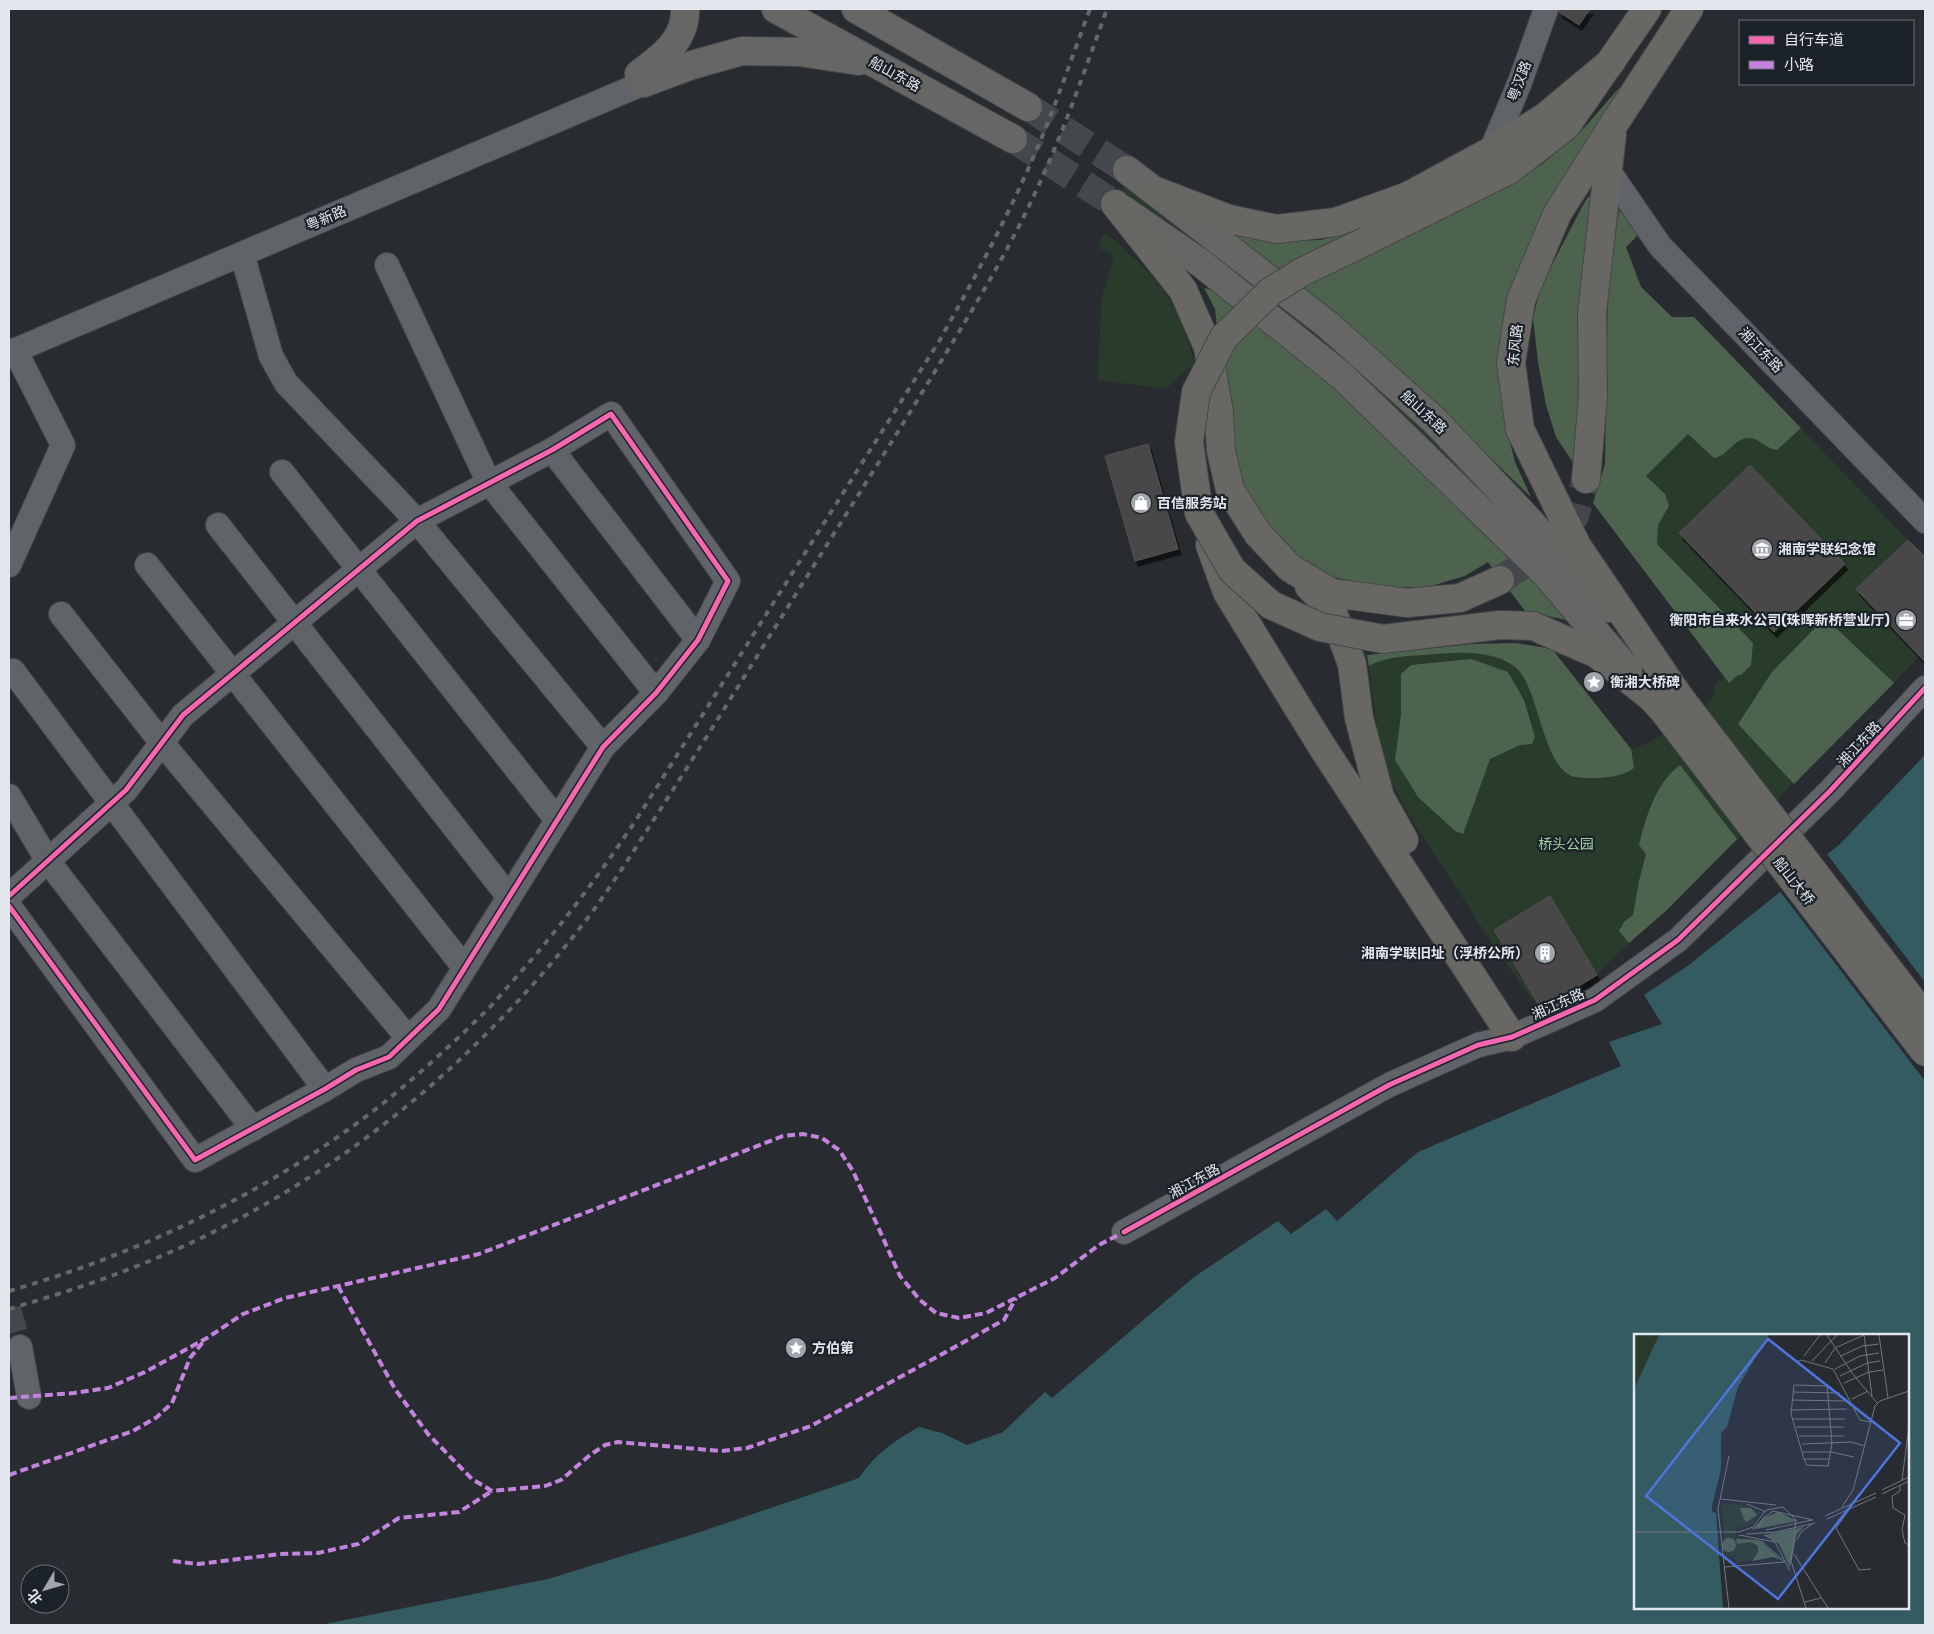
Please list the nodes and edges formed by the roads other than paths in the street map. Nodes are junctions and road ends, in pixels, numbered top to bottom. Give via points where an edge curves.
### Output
1 (685, 9) edge
2 (776, 9) edge
3 (856, 9) edge
4 (1546, 9) edge
5 (1647, 9) edge
6 (1689, 9) edge
7 (1611, 62) junction
8 (876, 63) junction
9 (642, 79) junction
10 (1028, 107) tunnel mouth
11 (1614, 124) junction
12 (1013, 139) tunnel mouth
13 (1490, 151) junction
14 (1127, 170) tunnel mouth
15 (1608, 170) junction
16 (1156, 191) junction
17 (1115, 204) joint
18 (242, 254) junction
19 (387, 265) dead end
20 (11, 348) edge
21 (552, 450) junction
22 (282, 472) dead end
23 (1586, 479) tunnel mouth
24 (489, 482) junction
25 (1199, 513) junction
26 (417, 521) junction
27 (1925, 521) edge
28 (218, 525) dead end
29 (9, 565) edge
30 (147, 565) dead end
31 (360, 568) junction
32 (1290, 568) junction
33 (1500, 580) tunnel mouth
34 (61, 614) dead end
35 (295, 622) junction
36 (698, 640) junction
37 (13, 671) dead end
38 (232, 674) junction
39 (1925, 688) edge
40 (656, 693) junction
41 (1666, 698) junction
42 (162, 743) junction
43 (603, 746) junction
44 (9, 796) edge
45 (111, 804) junction
46 (557, 820) junction
47 (48, 861) junction
48 (9, 896) edge
49 (509, 897) junction
50 (9, 906) edge
51 (464, 967) junction
52 (1483, 992) junction
53 (1925, 1017) edge
54 (1512, 1037) junction
55 (408, 1038) junction
56 (1925, 1052) edge
57 (325, 1089) junction
58 (253, 1129) junction
59 (1124, 1232) dead end
60 (20, 1347) tunnel mouth
61 (29, 1396) dead end

1 - 9 main road via 681,34
2 - 8 main road, 船山东路
3 - 10 main road
4 - 13 street, 粤汉路 via 1520,82
5 - 7 highway
6 - 11 highway, 东风路
7 - 13 highway via 1545,117
7 - 25 highway, bridge via 1566,126 1509,170 1302,272 1270,292 1224,337 1194,400 1189,442
8 - 9 main road via 799,52 742,51
8 - 12 main road, 船山东路
9 - 18 street, 粤新路
9 - 20 street, 粤新路
11 - 15 highway
11 - 41 highway, 东风路 via 1557,214 1521,300 1511,363 1520,429 1577,546
13 - 16 highway via 1408,196 1336,222 1277,229 1229,219
14 - 16 main road, 船山东路
15 - 23 highway via 1592,313 1593,396
15 - 27 street, 湘江东路 via 1660,246
16 - 41 main road, 船山东路 via 1328,325 1434,420 1596,593
17 - 32 highway via 1183,290 1208,347 1219,413 1221,451 1230,490 1258,534
17 - 41 main road via 1202,264 1342,376 1544,572
18 - 20 street, 粤新路
18 - 26 street via 271,356 286,383
19 - 24 street
20 - 29 street via 63,445
21 - 24 street
21 - 36 street
21 - 36 street via 611,414 728,581
22 - 31 street
24 - 26 street
24 - 40 street
25 - 41 highway, bridge via 1232,570 1271,605 1320,627 1383,638 1500,625 1533,626 1597,654
25 - 52 highway, bridge via 1227,592
26 - 31 street
26 - 43 street
28 - 35 street
30 - 38 street
31 - 35 street
31 - 46 street
32 - 33 highway via 1332,593 1407,603 1460,598
32 - 52 highway via 1332,610 1352,664 1359,718 1380,797 1442,907
34 - 42 street
35 - 38 street
35 - 49 street
36 - 40 street
37 - 45 street
38 - 42 street via 183,715
38 - 51 street
39 - 54 street, 湘江东路 via 1830,791 1678,940 1595,1000
40 - 43 street
41 - 53 highway, 船山大桥, bridge
41 - 56 highway, 船山大桥, bridge
42 - 45 street via 126,790
42 - 55 street
43 - 46 street
44 - 47 street
45 - 47 street
45 - 57 street
46 - 49 street
47 - 48 street
47 - 58 street
49 - 51 street
50 - 58 street via 195,1160
51 - 55 street via 438,1009
52 - 54 highway
54 - 59 street, 湘江东路 via 1478,1045 1389,1085
55 - 57 street via 390,1057 356,1070
57 - 58 street
60 - 61 street

